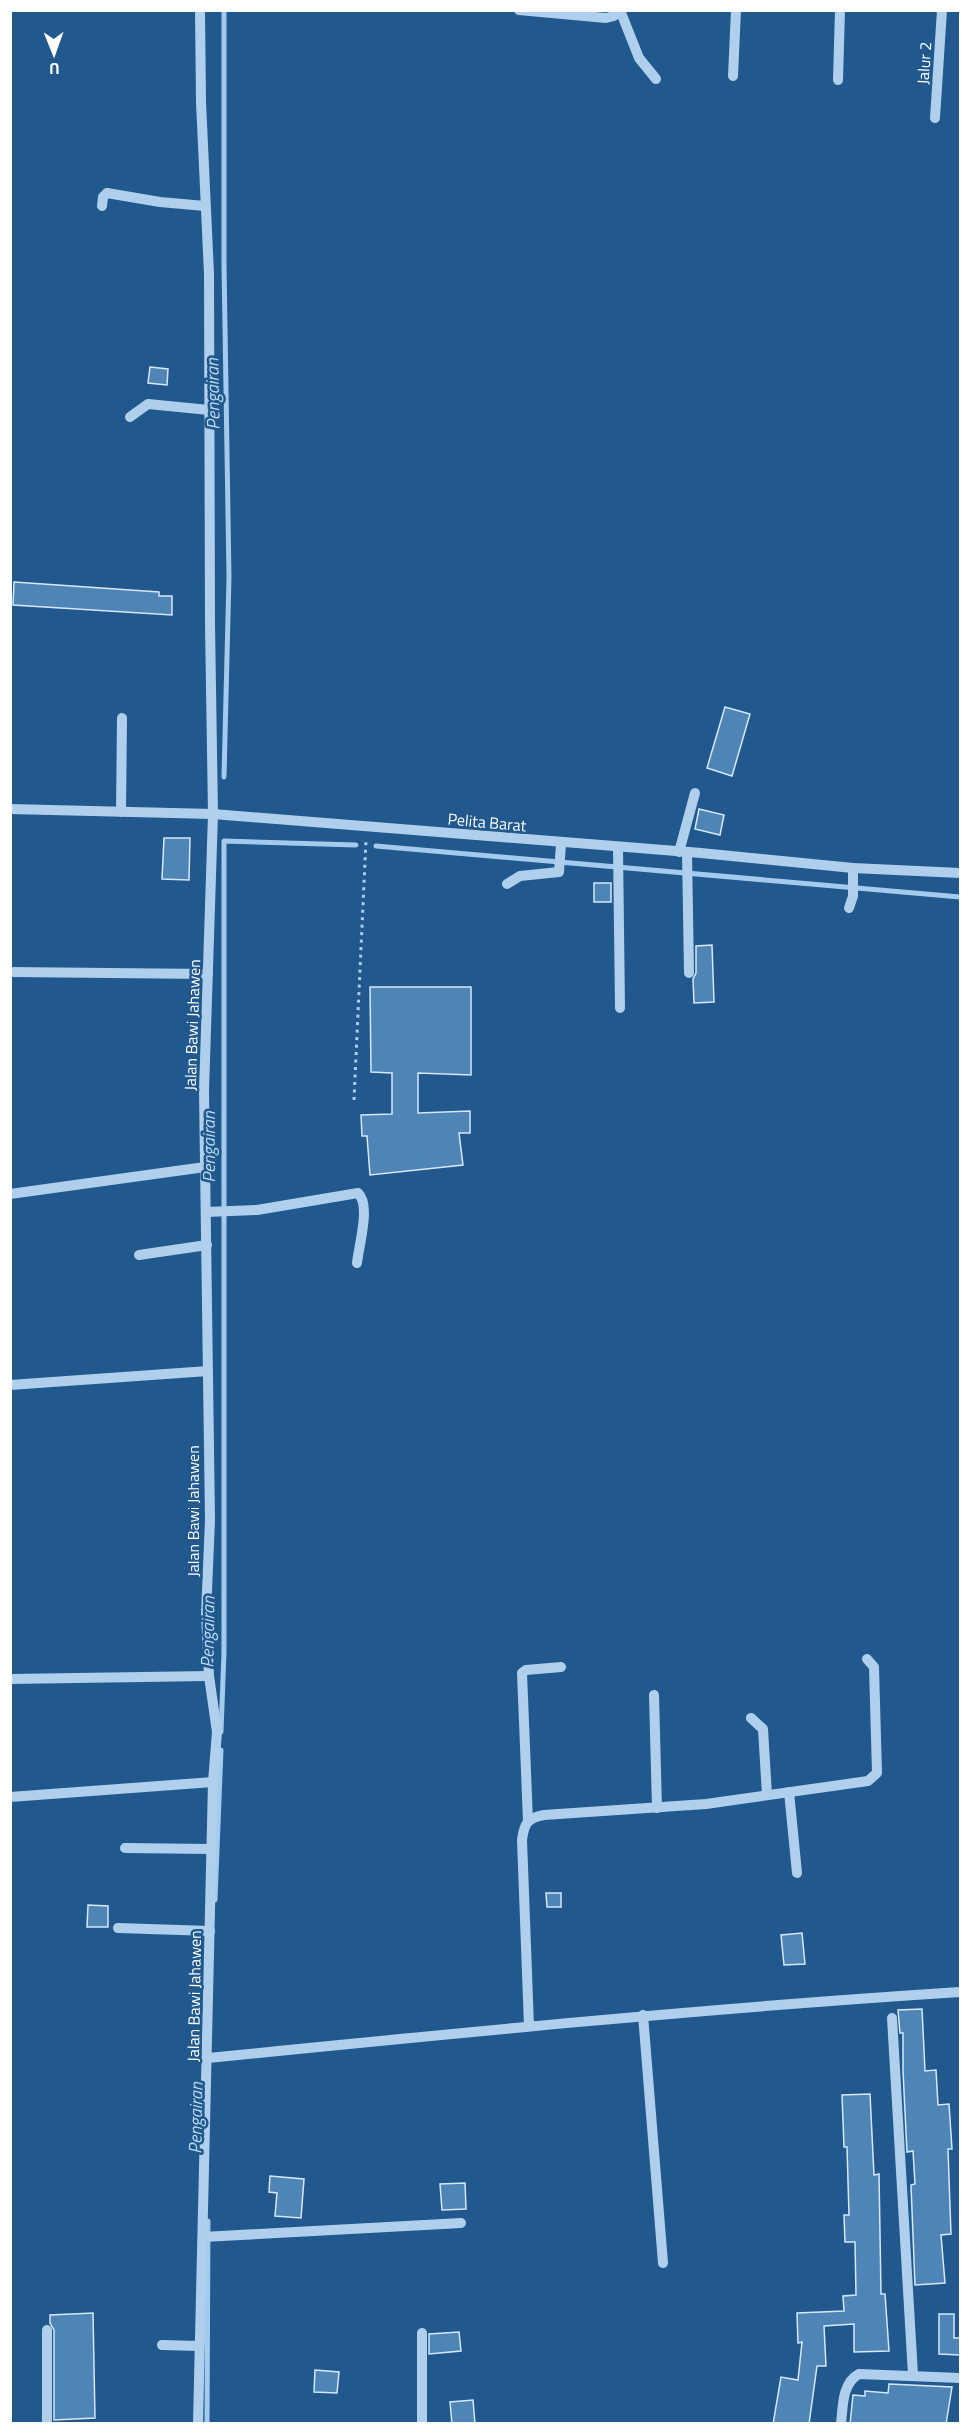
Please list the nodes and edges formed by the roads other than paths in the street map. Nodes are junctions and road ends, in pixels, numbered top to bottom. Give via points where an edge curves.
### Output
1 (200, 10) edge
2 (519, 10) edge
3 (619, 10) edge
4 (736, 10) edge
5 (840, 10) edge
6 (942, 10) edge
7 (733, 76) dead end
8 (656, 79) dead end
9 (838, 80) dead end
10 (935, 118) dead end
11 (205, 206) junction
12 (102, 207) dead end
13 (209, 410) junction
14 (130, 417) dead end
15 (122, 718) dead end
16 (694, 793) dead end
17 (10, 809) edge
18 (121, 812) junction
19 (213, 814) junction
20 (561, 844) junction
21 (618, 848) junction
22 (683, 852) junction
23 (853, 868) junction
24 (960, 873) edge
25 (507, 884) dead end
26 (849, 908) dead end
27 (10, 972) edge
28 (208, 974) junction
29 (689, 974) dead end
30 (620, 1008) dead end
31 (205, 1167) junction
32 (10, 1194) edge
33 (206, 1212) junction
34 (207, 1245) junction
35 (139, 1255) dead end
36 (357, 1263) dead end
37 (208, 1371) junction
38 (10, 1385) edge
39 (867, 1659) dead end
40 (561, 1667) dead end
41 (209, 1676) junction
42 (10, 1678) edge
43 (654, 1695) dead end
44 (752, 1718) dead end
45 (213, 1782) junction
46 (789, 1792) junction
47 (767, 1795) junction
48 (10, 1797) edge
49 (657, 1808) junction
50 (528, 1821) junction
51 (124, 1848) dead end
52 (212, 1850) junction
53 (797, 1873) dead end
54 (118, 1928) dead end
55 (210, 1930) junction
56 (960, 1992) edge
57 (643, 2015) junction
58 (892, 2018) dead end
59 (529, 2026) junction
60 (208, 2058) junction
61 (461, 2223) dead end
62 (203, 2236) junction
63 (663, 2262) dead end
64 (47, 2330) dead end
65 (422, 2333) dead end
66 (162, 2345) dead end
67 (199, 2346) junction
68 (913, 2376) junction
69 (960, 2378) edge
70 (47, 2424) edge
71 (198, 2424) edge
72 (422, 2424) edge
73 (841, 2424) edge

1 - 11 street, Jalan Bawi Jahawen
2 - 3 street via 606,18
3 - 8 street via 639,58
4 - 7 street
5 - 9 street
6 - 10 street, Jalur 2
11 - 12 street via 107,193
11 - 13 street, Jalan Bawi Jahawen
13 - 14 street via 148,404
13 - 19 street, Jalan Bawi Jahawen
15 - 18 street
16 - 22 street
17 - 18 street, Pelita Barat
18 - 19 street, Pelita Barat
19 - 20 street, Pelita Barat
19 - 28 street, Jalan Bawi Jahawen
20 - 21 street, Pelita Barat
20 - 25 street via 559,872 520,876
21 - 22 street, Pelita Barat
21 - 30 street
22 - 23 street, Pelita Barat
22 - 29 street
23 - 24 street, Pelita Barat
23 - 26 street
27 - 28 street
28 - 31 street, Jalan Bawi Jahawen
31 - 32 street
31 - 33 street, Jalan Bawi Jahawen
33 - 34 street, Jalan Bawi Jahawen
33 - 36 street via 257,1210 358,1192 364,1198 365,1208
34 - 35 street
34 - 37 street, Jalan Bawi Jahawen
37 - 38 street
37 - 41 street, Jalan Bawi Jahawen
39 - 46 street via 874,1667 877,1773 868,1781
40 - 50 street via 522,1673
41 - 42 street
41 - 45 street, Jalan Bawi Jahawen via 217,1732
43 - 49 street
44 - 47 street via 762,1729
45 - 48 street
45 - 52 street, Jalan Bawi Jahawen
46 - 47 street
46 - 53 street
47 - 49 street
49 - 50 street via 544,1815
50 - 59 street via 522,1840
51 - 52 street
52 - 55 street, Jalan Bawi Jahawen
54 - 55 street
55 - 60 street, Jalan Bawi Jahawen
56 - 57 street
57 - 59 street
57 - 63 street
58 - 68 street
59 - 60 street
60 - 62 street, Jalan Bawi Jahawen
61 - 62 street
62 - 67 street, Jalan Bawi Jahawen
64 - 70 street
65 - 72 street
66 - 67 street
67 - 71 street, Jalan Bawi Jahawen
68 - 69 street
68 - 73 street via 859,2374 851,2378

